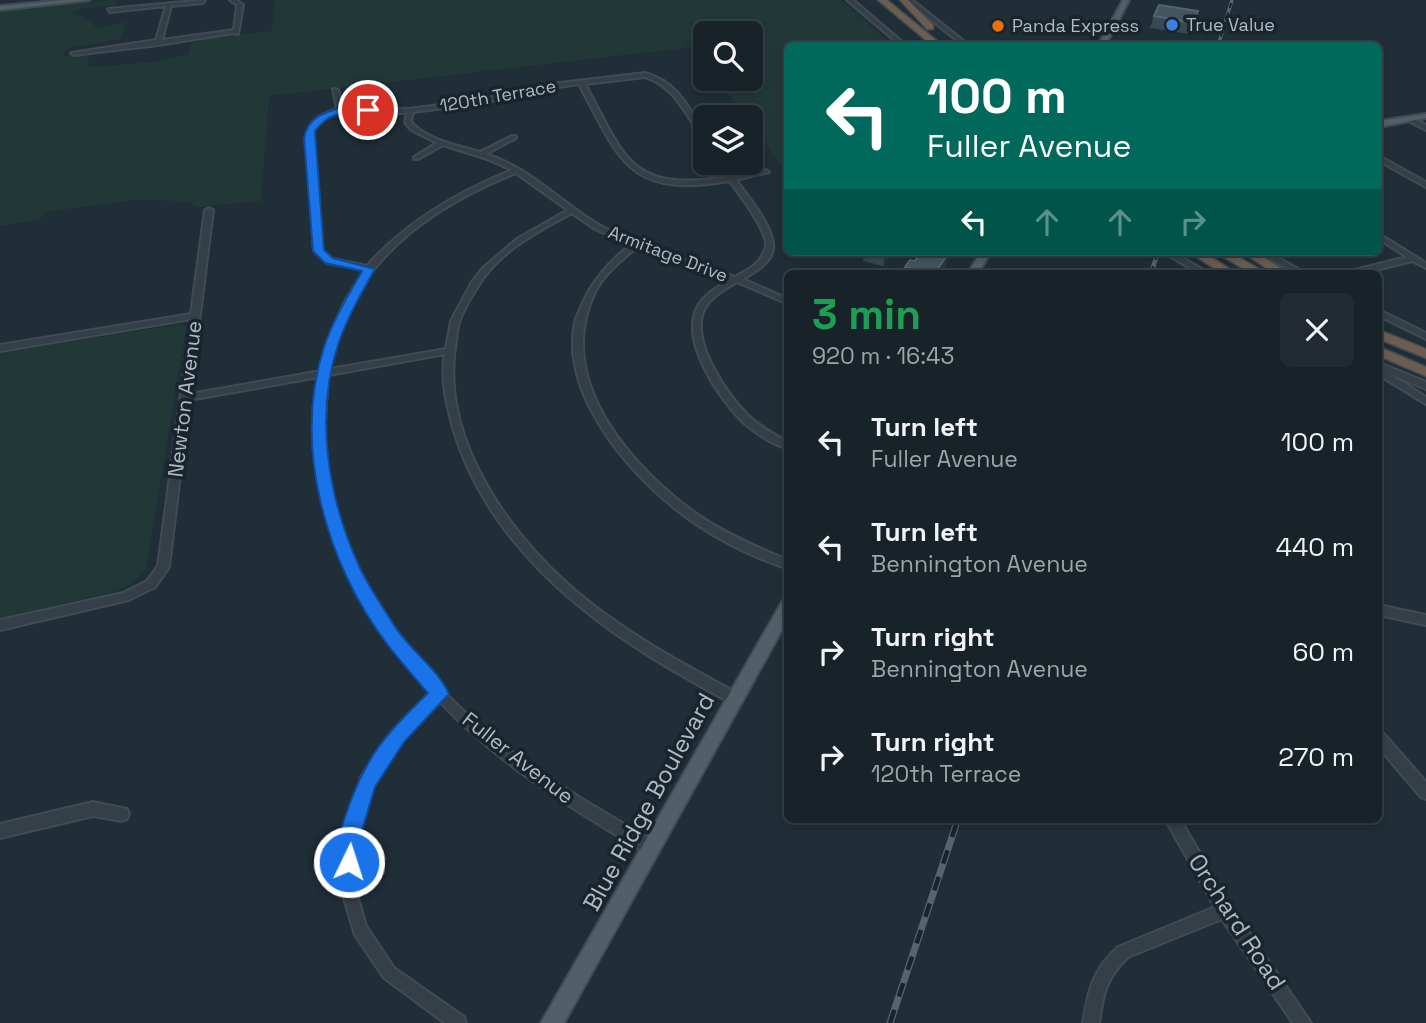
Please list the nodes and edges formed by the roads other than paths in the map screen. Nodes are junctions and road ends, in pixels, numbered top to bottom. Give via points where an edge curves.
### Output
1 (87, 0) edge
2 (203, 0) edge
3 (233, 0) edge
4 (850, 0) edge
5 (869, 0) edge
6 (882, 0) edge
7 (904, 0) edge
8 (909, 0) edge
9 (1126, 0) edge
10 (211, 1) edge
11 (169, 5) junction
12 (0, 8) edge
13 (110, 10) dead end
14 (900, 42) edge
15 (920, 42) edge
16 (934, 42) edge
17 (945, 42) edge
18 (963, 42) edge
19 (1103, 42) edge
20 (158, 43) junction
21 (74, 53) dead end
22 (581, 82) junction
23 (335, 90) dead end
24 (340, 110) junction
25 (410, 111) junction
26 (1426, 116) edge
27 (693, 121) edge
28 (1413, 121) junction
29 (1382, 124) edge
30 (1426, 128) edge
31 (514, 136) dead end
32 (443, 142) junction
33 (481, 154) junction
34 (416, 158) dead end
35 (1382, 160) edge
36 (518, 170) junction
37 (766, 172) dead end
38 (729, 175) edge
39 (731, 178) junction
40 (1426, 185) edge
41 (209, 210) dead end
42 (573, 210) junction
43 (1382, 238) edge
44 (636, 244) junction
45 (1174, 256) edge
46 (1202, 256) edge
47 (1228, 256) edge
48 (1254, 256) edge
49 (1269, 256) edge
50 (1414, 258) junction
51 (1426, 266) edge
52 (369, 269) junction
53 (1199, 270) edge
54 (1225, 270) edge
55 (1254, 270) edge
56 (1277, 270) edge
57 (1295, 270) edge
58 (1366, 270) edge
59 (734, 280) junction
60 (784, 300) edge
61 (1382, 314) edge
62 (195, 316) junction
63 (1382, 330) edge
64 (1382, 335) edge
65 (1426, 336) edge
66 (0, 348) edge
67 (448, 351) junction
68 (1382, 352) edge
69 (1423, 353) edge
70 (1382, 366) edge
71 (326, 372) junction
72 (1426, 372) edge
73 (1382, 373) edge
74 (1426, 386) edge
75 (185, 398) junction
76 (1426, 401) edge
77 (784, 444) edge
78 (784, 563) edge
79 (784, 611) edge
80 (1382, 611) edge
81 (1426, 620) edge
82 (0, 625) edge
83 (440, 694) junction
84 (735, 698) junction
85 (1382, 741) edge
86 (1426, 792) edge
87 (122, 814) dead end
88 (1174, 823) edge
89 (0, 831) edge
90 (651, 848) junction
91 (1225, 910) junction
92 (458, 1023) edge
93 (552, 1023) edge
94 (1091, 1023) edge
95 (1303, 1023) edge

1 - 12 main road
2 - 10 street
2 - 11 street
3 - 20 street via 240,5 236,32
4 - 14 street
5 - 15 highway
6 - 16 highway
7 - 17 highway
8 - 18 street
9 - 19 main road
11 - 13 street
11 - 20 street
20 - 21 street
22 - 25 street, 120th Terrace
22 - 27 street, 120th Terrace via 645,75 664,81
22 - 39 street via 618,151 644,177 681,184
23 - 24 street
24 - 25 street, 120th Terrace
24 - 52 street, 120th Terrace via 322,116 310,131 318,251 330,261
25 - 32 street, Armitage Drive via 411,129
26 - 28 main road
28 - 29 main road
28 - 30 street
31 - 33 street
32 - 33 street, Armitage Drive
32 - 34 street
33 - 36 street, Armitage Drive
35 - 40 street
36 - 42 street, Armitage Drive
36 - 52 street, Fuller Avenue via 438,211
37 - 39 street
38 - 39 street
39 - 59 street via 771,242 763,261
41 - 62 street, Newton Avenue
42 - 44 street, Armitage Drive via 597,227
42 - 67 street via 518,241 476,281 461,306
43 - 50 street
44 - 59 street, Armitage Drive
44 - 78 street via 592,290 579,325 580,365 587,391 617,445 663,493 735,543
45 - 53 street
46 - 54 highway
47 - 55 highway
48 - 56 highway
49 - 57 street
50 - 51 street
50 - 58 street
52 - 71 street, Fuller Avenue via 346,309
59 - 60 street, Armitage Drive
59 - 77 street via 702,305 696,323 698,339 710,370 733,405 758,429
61 - 65 street
62 - 66 street
62 - 75 street, Newton Avenue
63 - 69 highway
64 - 69 highway
67 - 71 street
67 - 84 street via 456,425 470,464 524,546 613,628
68 - 72 highway
70 - 74 street
71 - 75 street
71 - 83 street, Fuller Avenue via 320,397 319,451 330,510 360,583 392,637
73 - 76 street
75 - 82 street, Newton Avenue via 163,567 152,584 125,597
79 - 84 main road, Blue Ridge Boulevard
80 - 81 street
83 - 90 street, Fuller Avenue via 522,766
83 - 92 street via 397,735 366,782 349,837 348,888 360,930 388,973
84 - 90 main road, Blue Ridge Boulevard
85 - 86 street
87 - 89 street via 93,809
88 - 91 street, Orchard Road
90 - 93 main road, Blue Ridge Boulevard
91 - 94 street via 1123,952 1109,963 1098,985
91 - 95 street, Orchard Road

